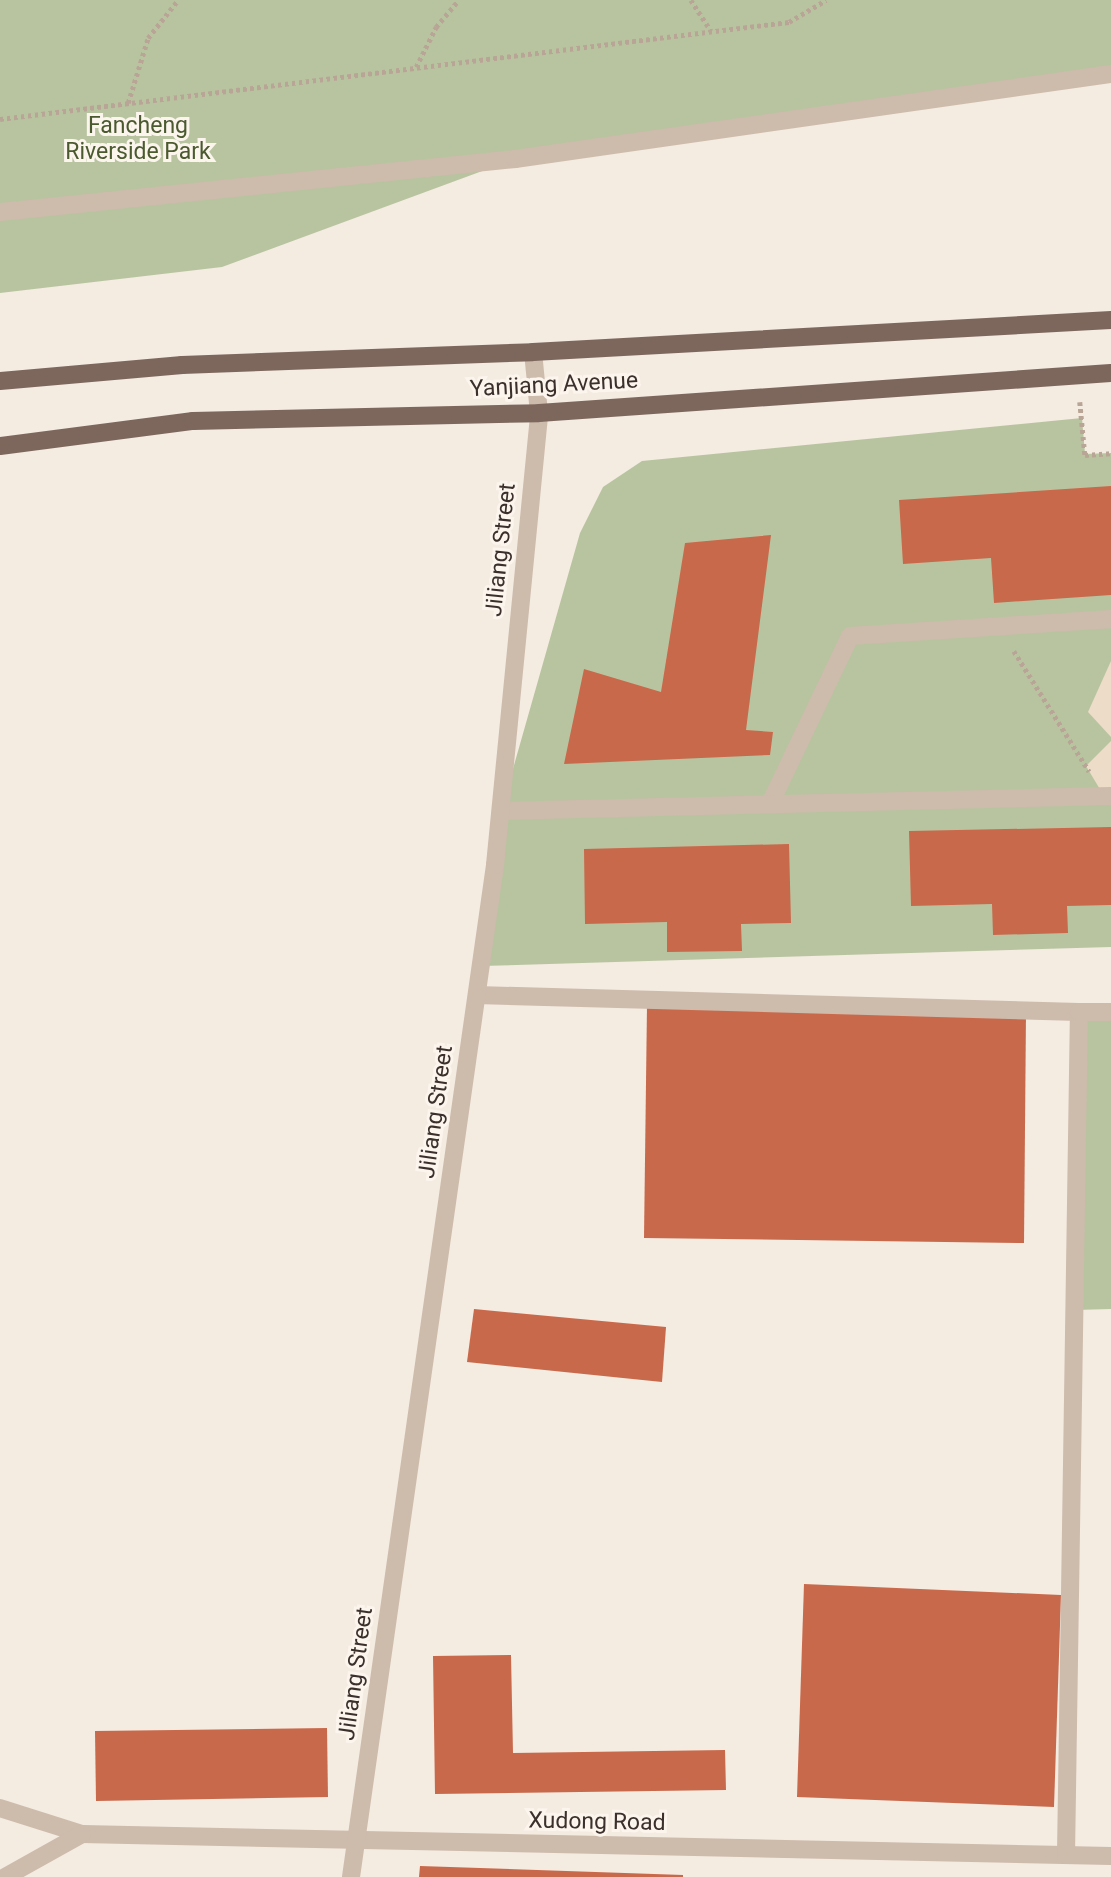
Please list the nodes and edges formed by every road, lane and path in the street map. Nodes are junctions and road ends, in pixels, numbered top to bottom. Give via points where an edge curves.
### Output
1 (178, 0) edge
2 (459, 0) edge
3 (691, 0) edge
4 (826, 0) edge
5 (711, 31) junction
6 (416, 68) junction
7 (1111, 74) edge
8 (128, 103) junction
9 (0, 119) edge
10 (0, 212) edge
11 (1111, 320) edge
12 (533, 352) junction
13 (1111, 373) edge
14 (1078, 376) junction
15 (0, 381) edge
16 (539, 413) junction
17 (0, 446) edge
18 (1111, 453) edge
19 (1111, 619) edge
20 (998, 626) junction
21 (1107, 796) edge
22 (770, 804) junction
23 (500, 811) junction
24 (477, 995) junction
25 (1079, 1012) junction
26 (1111, 1012) edge
27 (0, 1808) edge
28 (82, 1834) junction
29 (357, 1843) junction
30 (1066, 1855) junction
31 (1111, 1856) edge
32 (5, 1877) edge
33 (351, 1877) edge

1 - 8 path via 148,38
2 - 6 path via 436,27
3 - 5 path
4 - 5 path via 789,22
5 - 6 path
6 - 8 path
7 - 10 street via 515,159
8 - 9 path
11 - 12 main road, Yanjiang Avenue
12 - 15 main road, Yanjiang Avenue via 182,365
12 - 16 street, Jiliang Street
13 - 14 main road, Yanjiang Avenue
14 - 16 main road, Yanjiang Avenue
14 - 18 path via 1085,455
16 - 17 main road, Yanjiang Avenue via 193,421
16 - 23 street, Jiliang Street
19 - 20 street
20 - 21 path
20 - 22 street via 850,636
21 - 22 street
22 - 23 street
23 - 24 street, Jiliang Street
24 - 25 street
24 - 29 street, Jiliang Street
25 - 26 street
25 - 30 street
27 - 28 street, Xudong Road
28 - 29 street, Xudong Road
28 - 32 street
29 - 30 street, Xudong Road
29 - 33 street, Jiliang Street
30 - 31 street, Xudong Road

